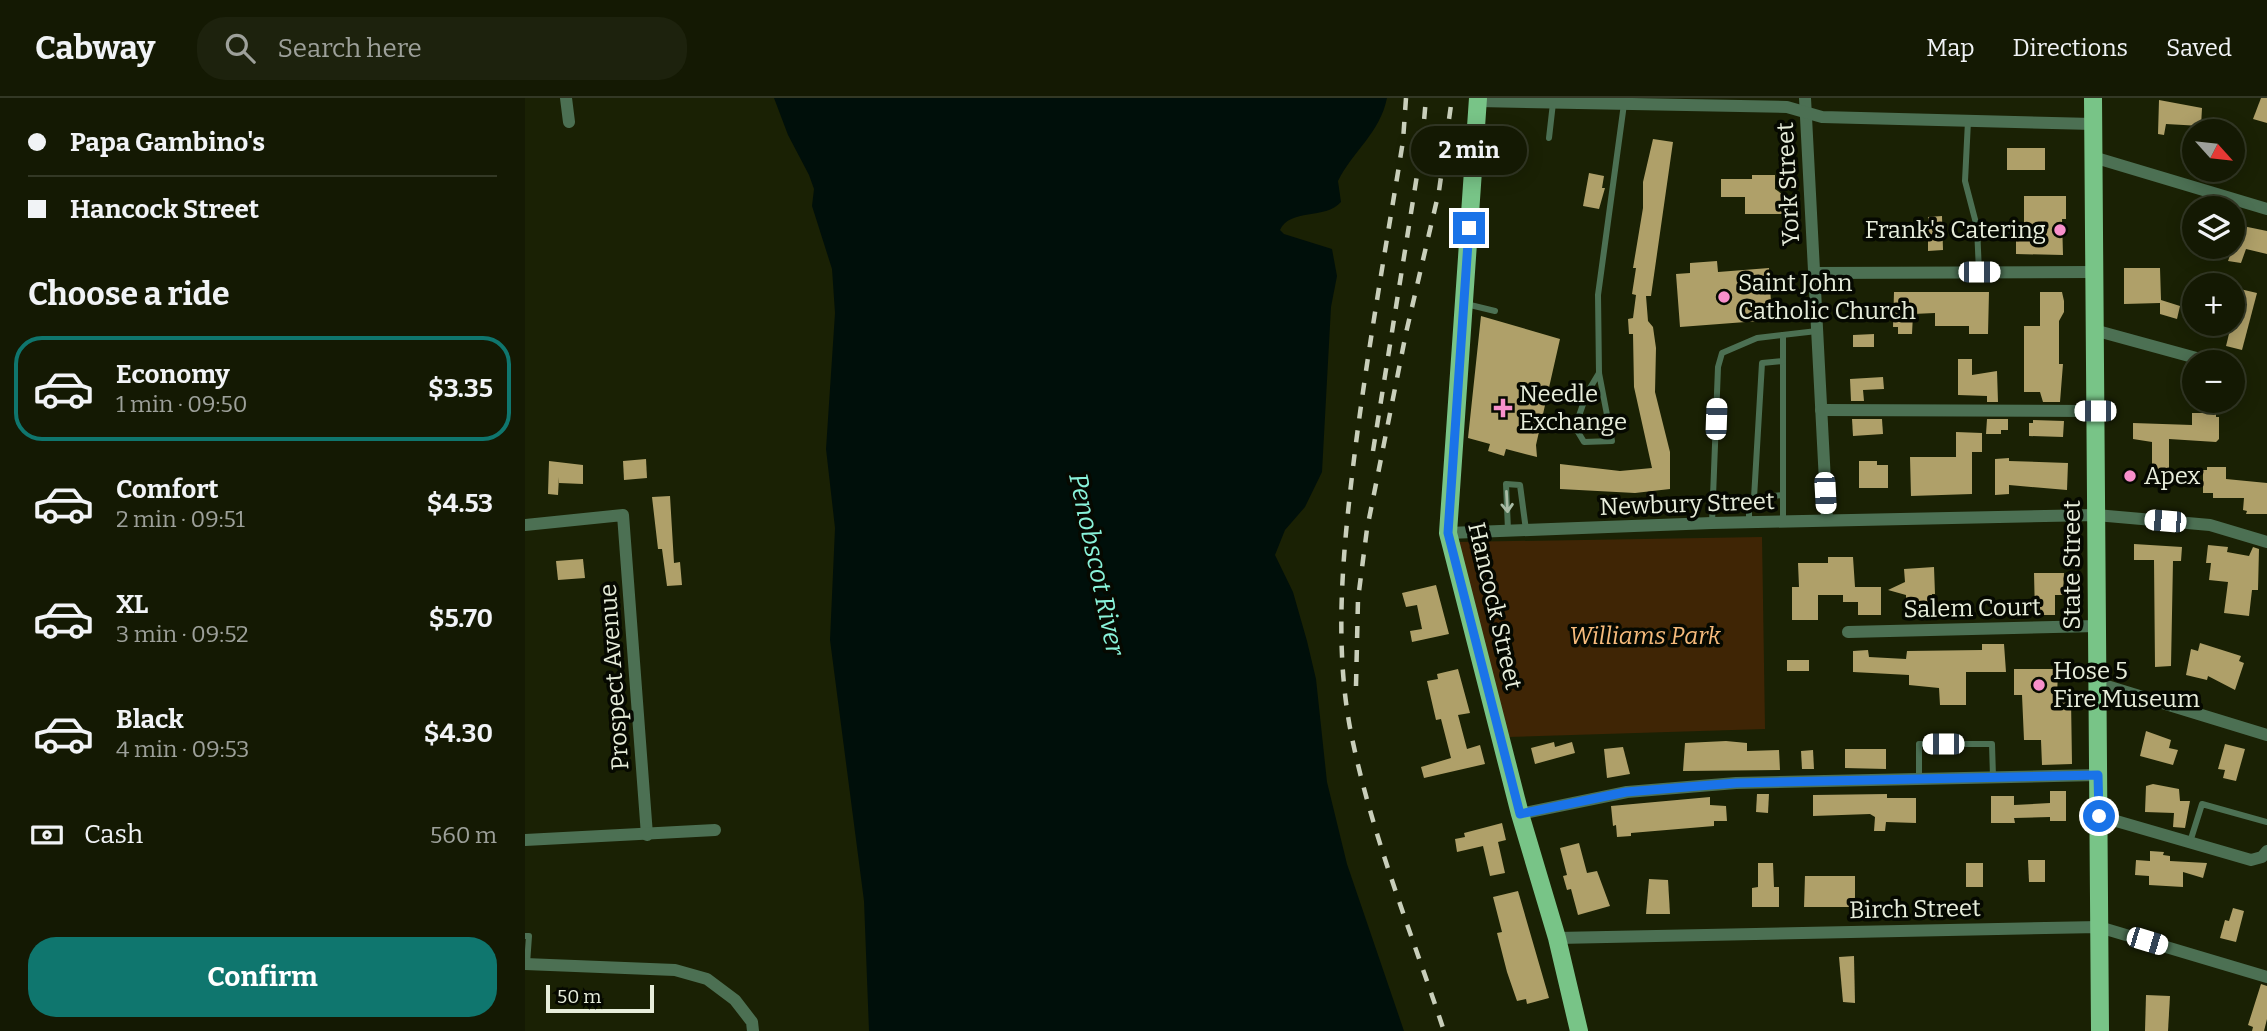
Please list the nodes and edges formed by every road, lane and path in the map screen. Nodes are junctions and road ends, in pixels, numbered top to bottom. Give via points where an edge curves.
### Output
1 (566, 98) edge
2 (1805, 98) edge
3 (2092, 98) edge
4 (1478, 100) edge
5 (1553, 103) junction
6 (1668, 103) edge
7 (1625, 104) junction
8 (1806, 113) junction
9 (1968, 121) junction
10 (569, 122) dead end
11 (2093, 124) junction
12 (1549, 138) dead end
13 (2093, 157) junction
14 (2267, 209) edge
15 (1979, 272) junction
16 (2094, 272) junction
17 (1814, 273) junction
18 (1464, 303) junction
19 (1495, 311) dead end
20 (2094, 330) junction
21 (1817, 331) junction
22 (1783, 335) junction
23 (2182, 354) edge
24 (1783, 361) junction
25 (1599, 373) junction
26 (1821, 411) junction
27 (2095, 411) junction
28 (1783, 495) junction
29 (1754, 498) junction
30 (2096, 515) junction
31 (1827, 520) junction
32 (1783, 521) junction
33 (1749, 522) junction
34 (1712, 523) junction
35 (525, 525) edge
36 (1526, 530) junction
37 (1508, 531) junction
38 (1448, 533) junction
39 (2267, 542) edge
40 (2097, 626) junction
41 (1848, 632) dead end
42 (2097, 683) junction
43 (2267, 735) edge
44 (2098, 775) junction
45 (1993, 777) junction
46 (1919, 779) junction
47 (1520, 814) junction
48 (2099, 816) junction
49 (2267, 822) edge
50 (715, 830) dead end
51 (647, 835) junction
52 (525, 840) edge
53 (2190, 842) junction
54 (2267, 851) edge
55 (2099, 927) junction
56 (525, 936) edge
57 (1557, 938) junction
58 (526, 964) edge
59 (2267, 977) edge
60 (753, 1031) edge
61 (1579, 1031) edge
62 (2100, 1031) edge

1 - 10 street
2 - 8 street, York Street
3 - 11 main road, State Street
4 - 5 street
4 - 18 main road, Hancock Street
5 - 7 street
5 - 12 lane
6 - 7 street
6 - 8 street via 1787,107
7 - 25 lane via 1598,295
8 - 9 street
8 - 17 street, York Street
9 - 11 street
9 - 15 lane via 1965,181 1977,227
11 - 13 main road, State Street
13 - 14 street
13 - 16 main road, State Street
15 - 16 street
15 - 17 street
16 - 20 main road, State Street
17 - 21 street, York Street
18 - 19 lane
18 - 38 main road, Hancock Street
20 - 23 street
20 - 27 main road, State Street
21 - 22 lane
21 - 26 street, York Street
22 - 24 lane
22 - 34 lane via 1736,344 1721,353
24 - 28 lane
24 - 29 lane via 1762,363
25 - 25 lane via 1612,441 1584,442 1575,427
26 - 27 street
26 - 31 street, York Street
27 - 30 main road, State Street
28 - 29 lane
28 - 32 lane
29 - 33 lane
30 - 31 street, Newbury Street
30 - 39 street, Newbury Street via 2210,525
30 - 40 main road, State Street
31 - 32 street, Newbury Street
32 - 33 street, Newbury Street
33 - 34 street, Newbury Street
34 - 36 street, Newbury Street
35 - 51 street, Prospect Avenue via 622,515
36 - 37 street, Newbury Street
36 -> 37 lane via 1520,485 1506,484
37 - 38 street, Newbury Street
38 - 47 main road, Hancock Street
40 - 41 street, Salem Court
40 - 42 main road, State Street
42 - 43 street
42 - 44 main road, State Street
44 - 45 street
44 - 48 main road, State Street
45 - 46 street
45 - 46 lane via 1992,744 1919,744
46 - 47 street via 1736,783 1640,791
47 - 57 main road, Hancock Street
48 - 53 street
48 - 55 main road, State Street
49 - 53 lane via 2202,804
50 - 51 street
51 - 52 street
53 - 54 street via 2251,860
55 - 57 street, Birch Street
55 - 59 street, Birch Street
55 - 62 main road, State Street
56 - 58 lane via 529,936
57 - 61 main road, Hancock Street
58 - 60 street via 675,970 707,979 735,1000

